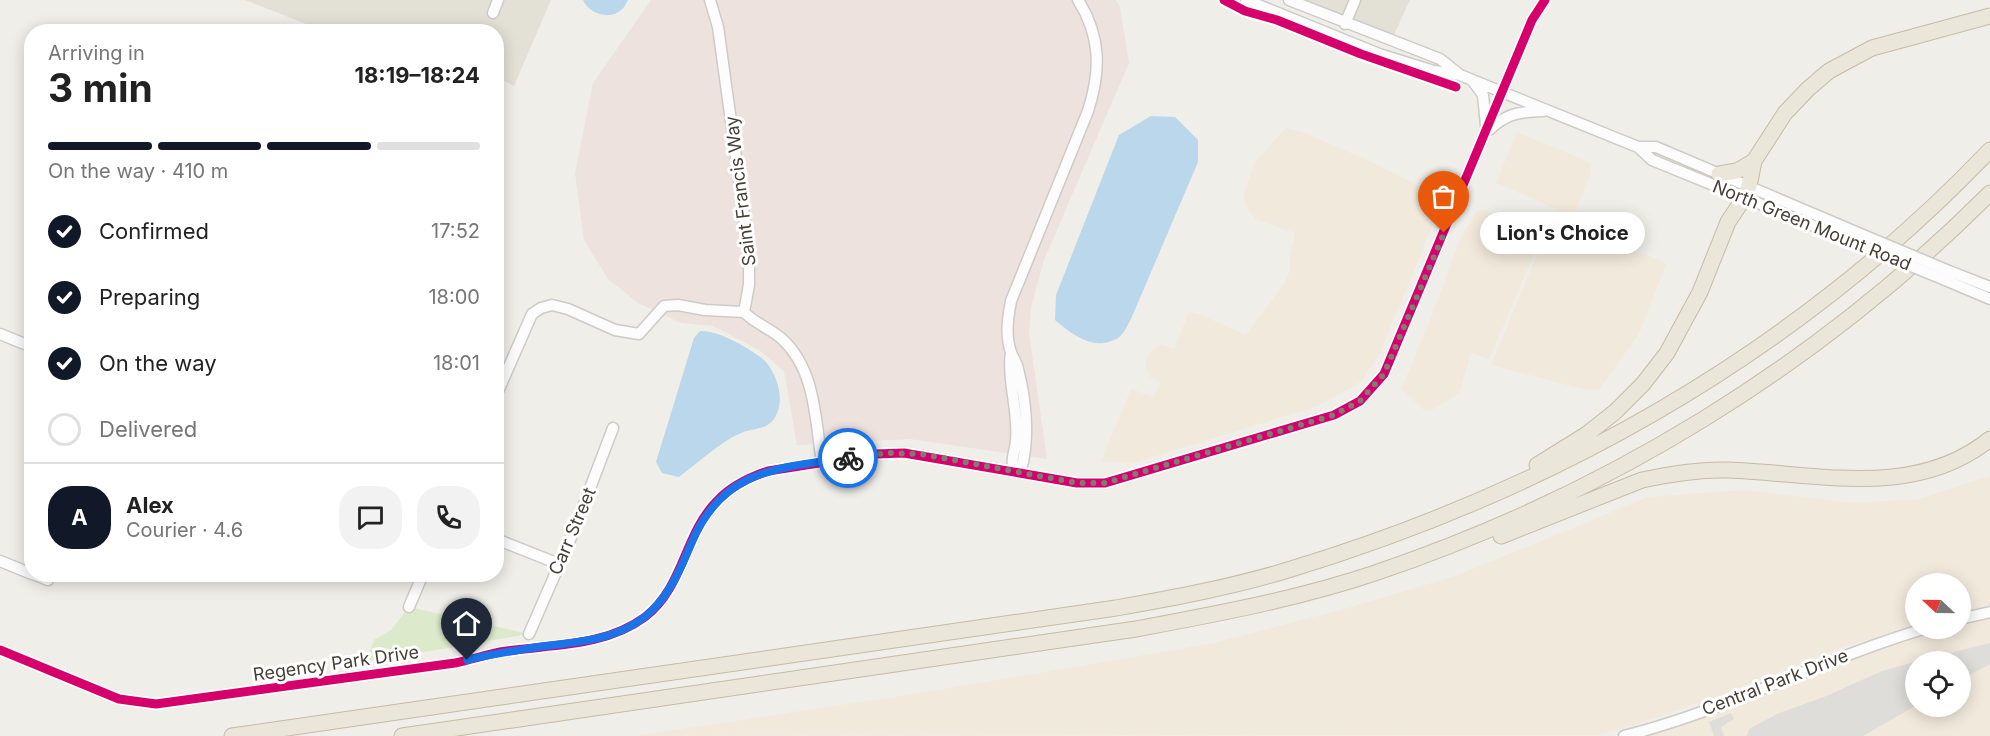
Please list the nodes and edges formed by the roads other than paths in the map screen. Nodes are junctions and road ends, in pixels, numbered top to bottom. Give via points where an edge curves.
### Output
1 (498, 0) edge
2 (710, 0) edge
3 (1078, 0) edge
4 (1246, 0) edge
5 (1288, 0) edge
6 (1355, 0) edge
7 (1545, 0) edge
8 (493, 13) dead end
9 (1990, 16) edge
10 (1346, 24) junction
11 (1460, 75) junction
12 (1472, 80) junction
13 (1503, 92) junction
14 (1550, 111) junction
15 (1485, 133) junction
16 (1638, 147) junction
17 (1990, 150) edge
18 (1754, 161) junction
19 (1719, 174) junction
20 (1746, 192) junction
21 (1990, 193) edge
22 (1947, 275) junction
23 (1990, 287) edge
24 (1990, 299) edge
25 (744, 312) junction
26 (0, 334) edge
27 (24, 344) edge
28 (504, 378) edge
29 (614, 428) dead end
30 (1990, 439) edge
31 (822, 462) junction
32 (1016, 472) junction
33 (1425, 522) junction
34 (504, 542) edge
35 (0, 561) edge
36 (559, 564) junction
37 (24, 571) edge
38 (1374, 574) junction
39 (420, 582) edge
40 (409, 607) dead end
41 (1990, 612) edge
42 (1971, 616) edge
43 (529, 634) dead end
44 (1905, 635) edge
45 (0, 650) edge
46 (232, 736) edge
47 (402, 736) edge
48 (1624, 736) edge

1 - 8 street
2 - 25 street, Saint Francis Way via 718,27 749,249
3 - 32 street via 1096,39 1096,81 1088,111 1011,301 1008,329 1026,422 1023,462
4 - 11 street, North Green Mount Road via 1363,48 1434,71
5 - 10 street, North Green Mount Road
6 - 10 street
7 - 13 street, Regency Park Drive via 1532,20
9 - 18 highway via 1872,48 1829,71 1785,114
10 - 11 street, North Green Mount Road via 1440,59
11 - 12 street, North Green Mount Road
12 - 13 street, North Green Mount Road
12 - 15 street via 1483,95
13 - 14 street, North Green Mount Road
13 - 15 street, Regency Park Drive
14 - 15 street via 1512,114
14 - 16 street, North Green Mount Road
15 - 32 street, Regency Park Drive via 1392,358 1384,374 1360,401 1334,415 1120,480 1086,484
16 - 19 street, North Green Mount Road via 1656,147
16 - 20 street, North Green Mount Road via 1652,160
17 - 33 highway via 1931,208 1836,290 1705,384 1548,471
18 - 19 highway via 1737,171
18 - 20 highway
19 - 20 street, North Green Mount Road
20 - 22 street, North Green Mount Road, bridge
20 - 33 highway via 1728,222 1701,292 1667,353 1616,412 1552,457 1442,509
21 - 38 highway via 1855,313 1711,416 1558,500
22 - 23 street, North Green Mount Road
22 - 24 street, North Green Mount Road
25 - 28 street via 664,306 639,334 615,330 568,309 552,305 541,308 532,314
25 - 31 street via 784,341 800,361 810,385
26 - 27 street
29 - 36 street, Carr Street
30 - 38 highway via 1936,468 1884,479 1727,470 1642,480 1507,534 1397,572
31 - 32 street, Regency Park Drive via 904,453
31 - 45 street, Regency Park Drive via 768,471 716,501 661,601 630,627 598,639 156,704 119,699
33 - 46 highway via 1287,570 1162,600
34 - 36 street
35 - 37 street
36 - 43 street, Carr Street
38 - 47 highway via 1254,605 1136,629
39 - 40 street
41 - 42 street
44 - 48 street, Central Park Drive

